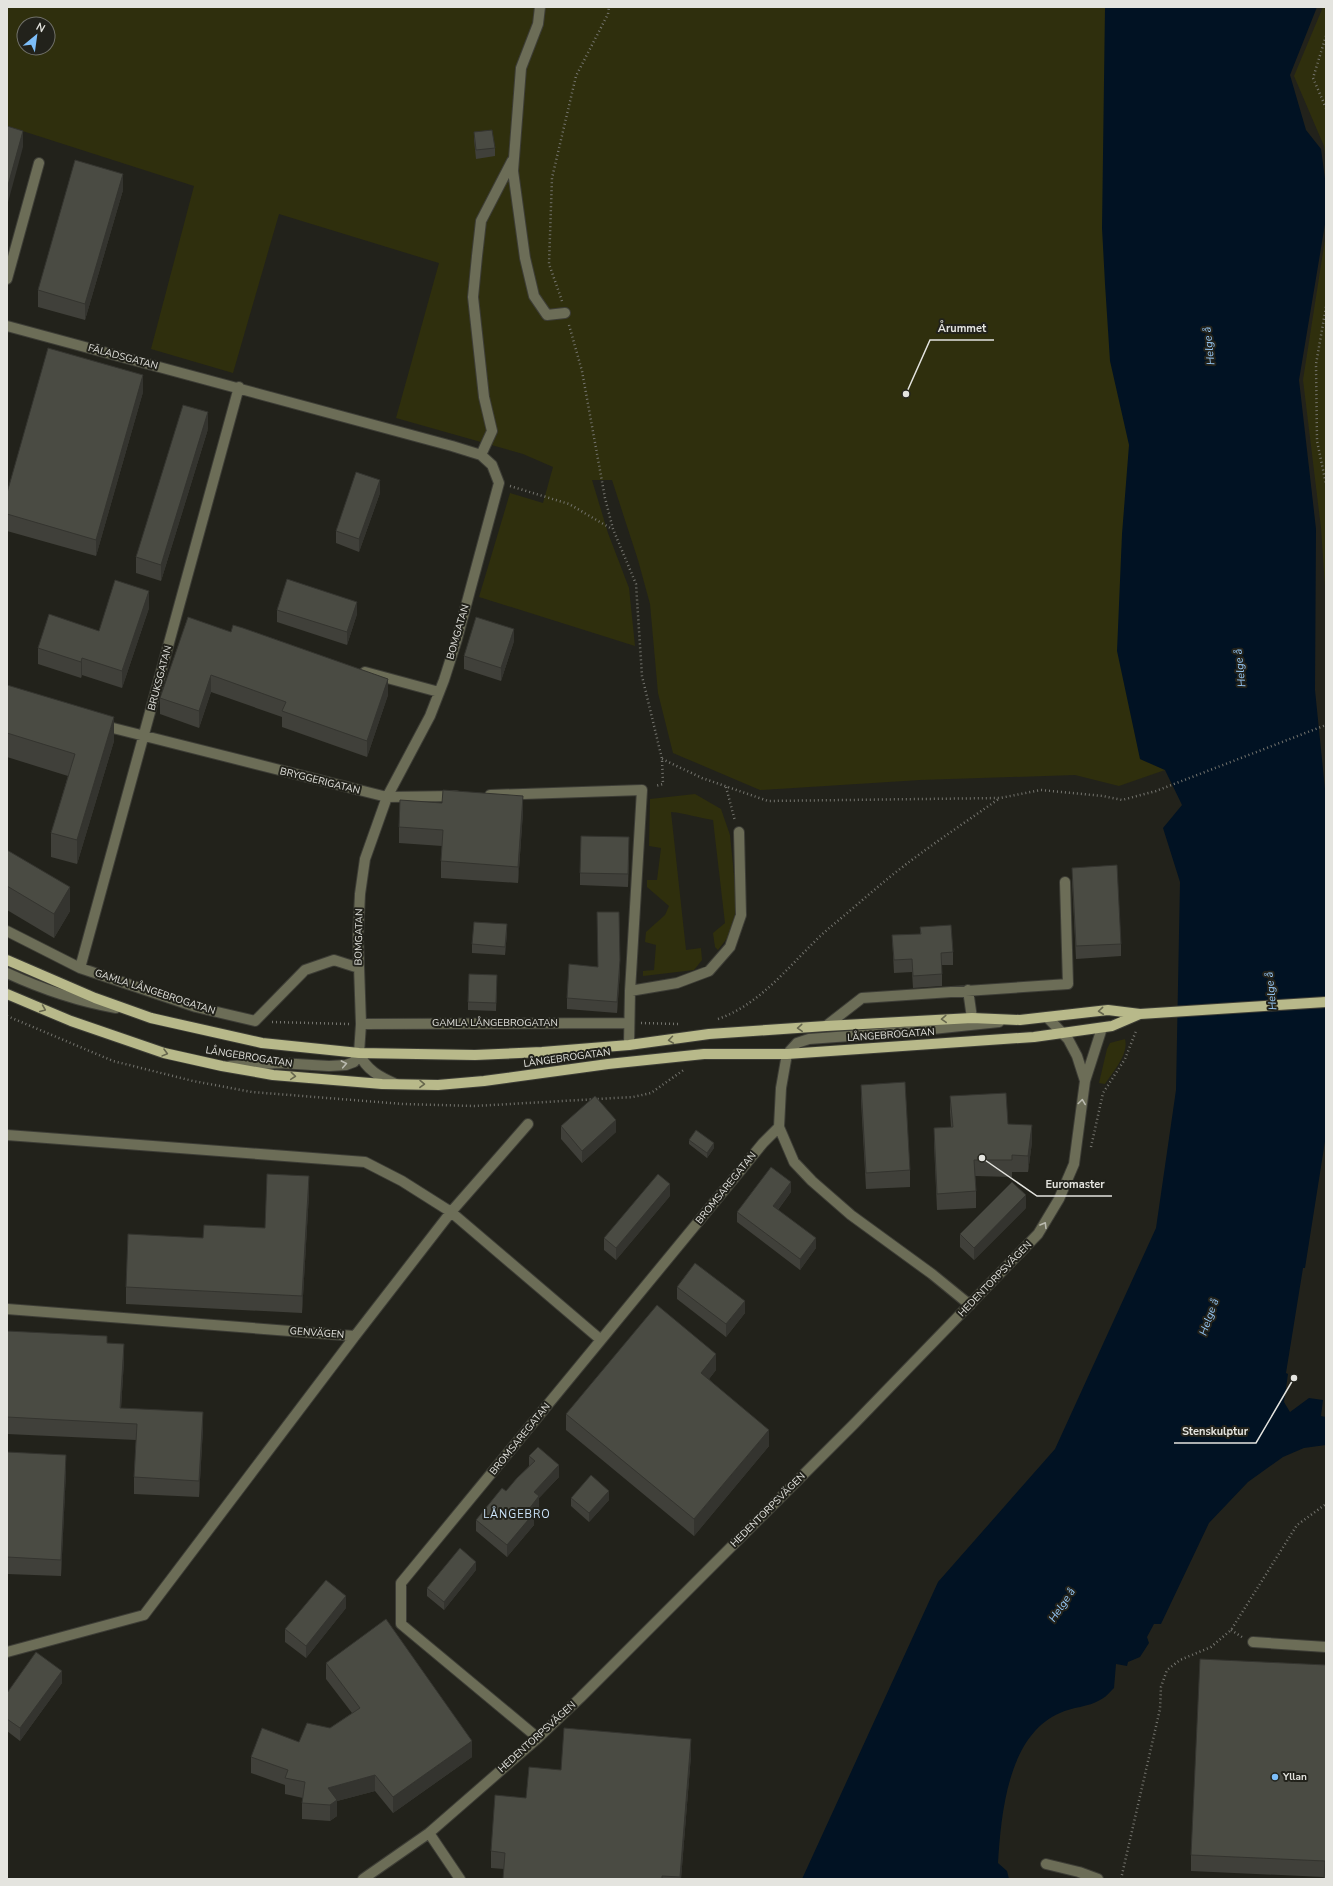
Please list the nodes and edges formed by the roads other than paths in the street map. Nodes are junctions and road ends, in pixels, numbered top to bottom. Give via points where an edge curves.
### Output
1 (540, 7) edge
2 (514, 156) junction
3 (39, 163) dead end
4 (7, 279) edge
5 (565, 313) road end
6 (7, 326) edge
7 (240, 388) junction
8 (481, 455) junction
9 (356, 669) edge
10 (439, 692) junction
11 (90, 722) edge
12 (143, 737) junction
13 (387, 797) junction
14 (739, 832) road end
15 (1065, 882) dead end
16 (7, 931) edge
17 (7, 960) edge
18 (80, 968) junction
19 (359, 968) junction
20 (7, 973) edge
21 (968, 990) junction
22 (630, 991) junction
23 (7, 994) edge
24 (1326, 1002) edge
25 (125, 1010) junction
26 (1140, 1014) junction
27 (1047, 1017) junction
28 (972, 1018) junction
29 (1020, 1020) junction
30 (629, 1023) junction
31 (361, 1024) junction
32 (826, 1026) junction
33 (1102, 1028) junction
34 (1063, 1033) junction
35 (629, 1046) junction
36 (359, 1053) junction
37 (787, 1054) junction
38 (222, 1066) junction
39 (1085, 1081) junction
40 (396, 1084) junction
41 (528, 1124) dead end
42 (779, 1126) junction
43 (7, 1135) edge
44 (451, 1212) junction
45 (970, 1305) junction
46 (7, 1309) edge
47 (355, 1336) junction
48 (601, 1340) junction
49 (1253, 1642) dead end
50 (1326, 1647) edge
51 (7, 1652) edge
52 (538, 1738) junction
53 (429, 1833) junction
54 (1046, 1864) dead end
55 (363, 1879) edge
56 (460, 1879) edge
57 (1098, 1879) edge

1 - 2 street via 538,24 521,68
2 - 5 street via 525,258 534,296 547,315
2 - 8 street via 481,221 477,256 473,297 484,397 492,431
3 - 4 street
6 - 7 street, FÄLADSGATAN
7 - 8 street
7 - 12 street, BRUKSGATAN via 179,620
8 - 10 street, BOMGATAN via 492,465 499,482 457,639
9 - 10 street
10 - 13 street, BOMGATAN via 430,716
11 - 12 street, BRYGGERIGATAN
12 - 13 street, BRYGGERIGATAN
12 - 18 street, BRUKSGATAN
13 - 19 street, BOMGATAN via 365,859 360,894
13 - 22 street, BRYGGERIGATAN via 642,790
14 - 22 street via 740,915 730,947 709,972 677,983
15 - 21 street via 1068,984
16 - 18 street, GAMLA LÅNGEBROGATAN
17 - 25 main road, LÅNGEBROGATAN
18 - 19 street, GAMLA LÅNGEBROGATAN via 196,1007 255,1021 305,970 334,960
19 - 31 street, BOMGATAN
20 - 25 street via 85,1003
21 - 28 street
21 - 32 street via 862,998
22 - 30 street
23 -> 38 main road, LÅNGEBROGATAN via 110,1036 164,1053
24 - 26 main road, LÅNGEBROGATAN
25 - 36 main road, LÅNGEBROGATAN via 262,1043
26 -> 27 main road, LÅNGEBROGATAN via 1108,1010
26 - 33 main road, LÅNGEBROGATAN
27 - 29 main road, LÅNGEBROGATAN
27 - 34 street, HEDENTORPSVÄGEN
28 - 29 main road, LÅNGEBROGATAN
28 -> 32 main road, LÅNGEBROGATAN
29 - 37 street via 809,1039 797,1043
30 - 31 street, GAMLA LÅNGEBROGATAN
30 - 35 street
31 - 36 street, BOMGATAN
32 -> 35 main road, LÅNGEBROGATAN via 710,1034
33 - 34 main road, LÅNGEBROGATAN
33 - 39 street, HEDENTORPSVÄGEN
34 - 37 main road, LÅNGEBROGATAN
34 - 39 street, HEDENTORPSVÄGEN via 1078,1056
35 - 36 main road, LÅNGEBROGATAN via 475,1055
38 -> 36 street via 279,1063 346,1065 354,1062
36 - 40 street via 370,1070
40 -> 37 main road, LÅNGEBROGATAN via 438,1085 484,1081 704,1054
37 - 42 street via 781,1088
38 -> 40 main road, LÅNGEBROGATAN via 273,1075
45 -> 39 street, HEDENTORPSVÄGEN via 1038,1234 1059,1199 1074,1164
41 - 44 street, GENVÄGEN
42 - 45 street via 794,1162 812,1181 851,1215
42 - 48 street, BROMSAREGATAN
43 - 44 street via 365,1162 402,1181
44 - 47 street, GENVÄGEN
44 - 48 street
45 - 52 street, HEDENTORPSVÄGEN via 821,1458
46 - 47 street, GENVÄGEN
47 - 51 street via 144,1615
48 - 52 street, BROMSAREGATAN via 402,1583 401,1624
49 - 50 street
52 - 53 street, HEDENTORPSVÄGEN
53 - 55 street, HEDENTORPSVÄGEN
53 - 56 street
54 - 57 street

